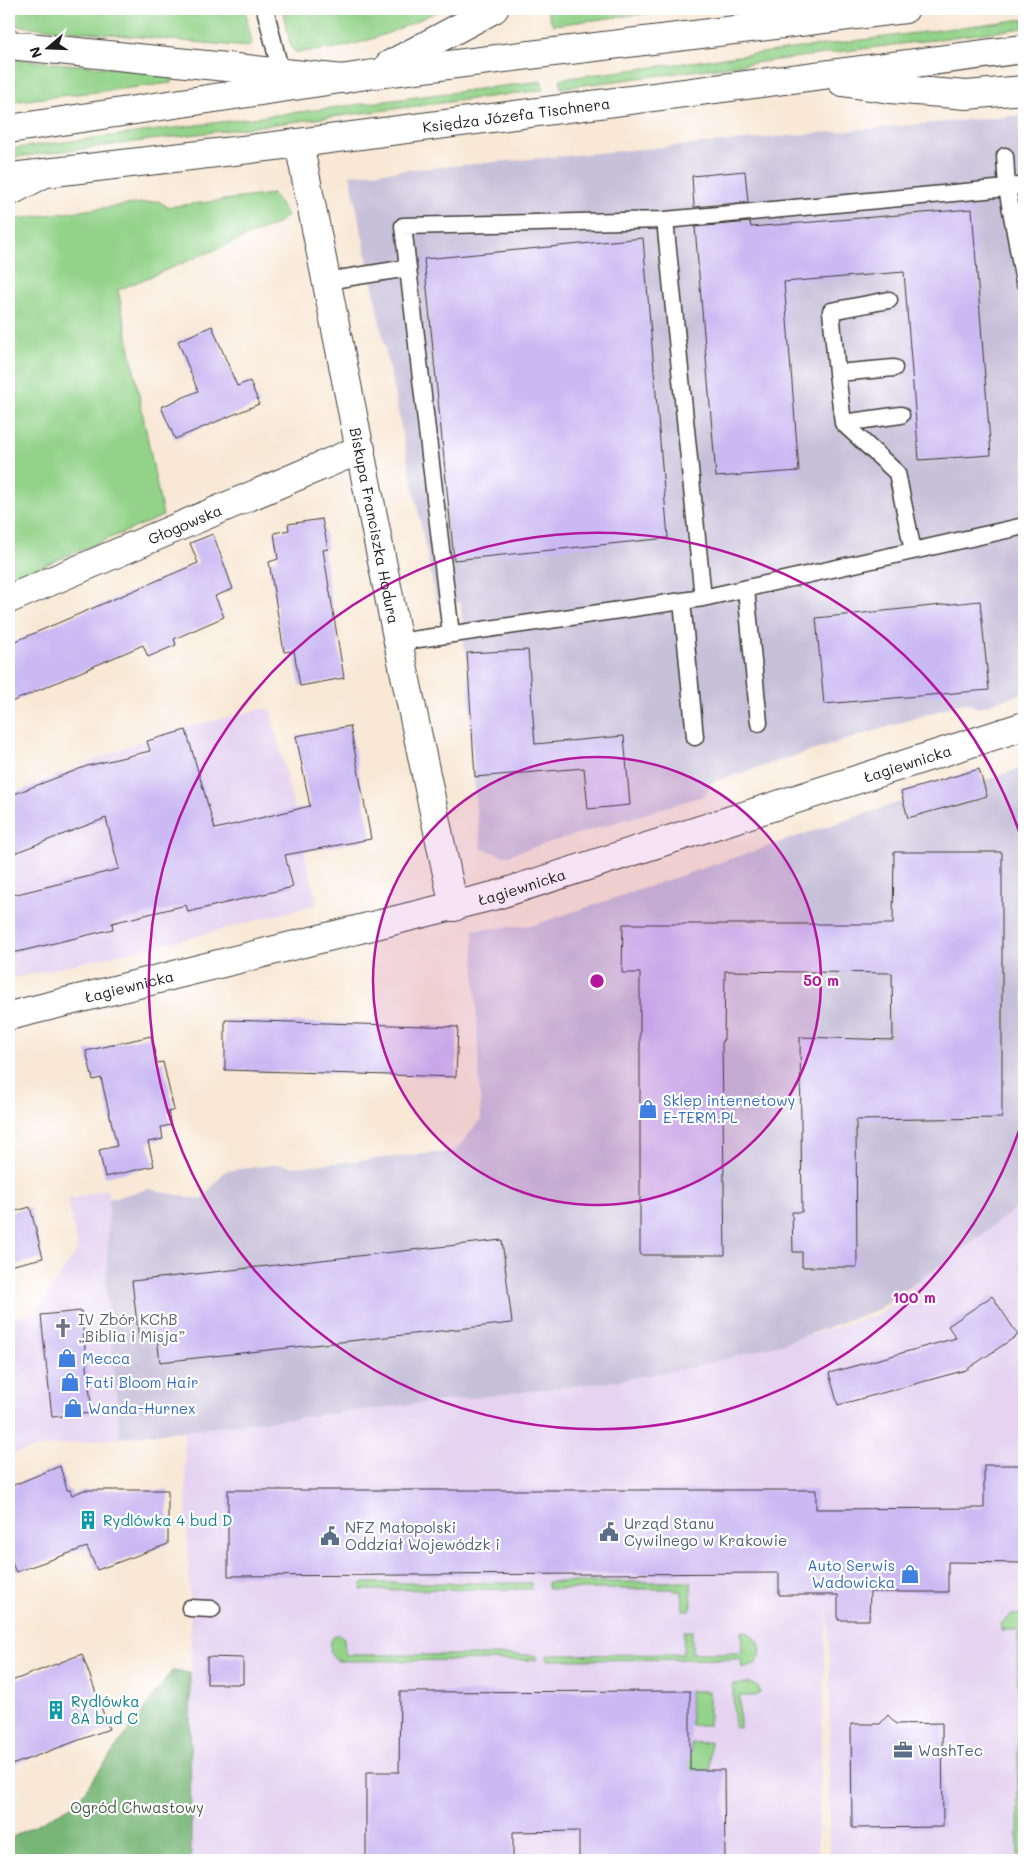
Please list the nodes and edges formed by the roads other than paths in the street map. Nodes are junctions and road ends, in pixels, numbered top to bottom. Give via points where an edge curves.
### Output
1 (265, 9) edge
2 (494, 9) edge
3 (905, 9) edge
4 (9, 45) edge
5 (1024, 49) edge
6 (281, 73) junction
7 (355, 77) junction
8 (808, 77) junction
9 (1024, 90) edge
10 (9, 129) edge
11 (299, 143) junction
12 (1005, 156) dead end
13 (46, 173) junction
14 (9, 177) edge
15 (1024, 185) edge
16 (1007, 188) junction
17 (9, 192) edge
18 (665, 220) junction
19 (408, 268) junction
20 (326, 281) junction
21 (1024, 282) edge
22 (889, 300) dead end
23 (894, 368) dead end
24 (837, 373) junction
25 (901, 415) dead end
26 (843, 423) junction
27 (361, 449) junction
28 (1024, 526) edge
29 (913, 551) junction
30 (746, 589) junction
31 (703, 598) junction
32 (9, 599) edge
33 (682, 601) junction
34 (450, 634) junction
35 (398, 642) junction
36 (758, 723) dead end
37 (1024, 726) edge
38 (695, 737) dead end
39 (454, 907) junction
40 (9, 1016) edge
41 (190, 1608) dead end
42 (212, 1609) dead end

1 - 6 lane
2 - 7 main road via 414,54
3 - 7 main road
4 - 6 main road
5 - 8 main road, Księdza Józefa Tischnera
6 - 7 main road
7 - 10 main road
8 - 9 main road via 890,90 967,95
8 - 11 main road, Księdza Józefa Tischnera
11 - 13 main road, Księdza Józefa Tischnera
11 - 20 main road, Biskupa Franciszka Hodura
12 - 16 lane
13 - 14 main road, Księdza Józefa Tischnera
13 - 17 main road
15 - 16 lane
16 - 18 lane
16 - 21 lane
18 - 19 lane via 403,226
18 - 31 lane
19 - 20 lane
19 - 34 lane
20 - 27 main road, Biskupa Franciszka Hodura
22 - 24 lane via 831,311
23 - 24 lane
24 - 26 lane
25 - 26 lane
26 - 29 lane via 897,473
27 - 32 main road, Głogowska
27 - 35 main road, Biskupa Franciszka Hodura
28 - 29 lane
29 - 30 lane
30 - 31 lane
30 - 36 lane
31 - 33 lane
33 - 34 lane
33 - 38 lane
34 - 35 lane
35 - 39 main road, Biskupa Franciszka Hodura
37 - 39 main road, Łagiewnicka
39 - 40 main road, Łagiewnicka
41 - 42 lane

